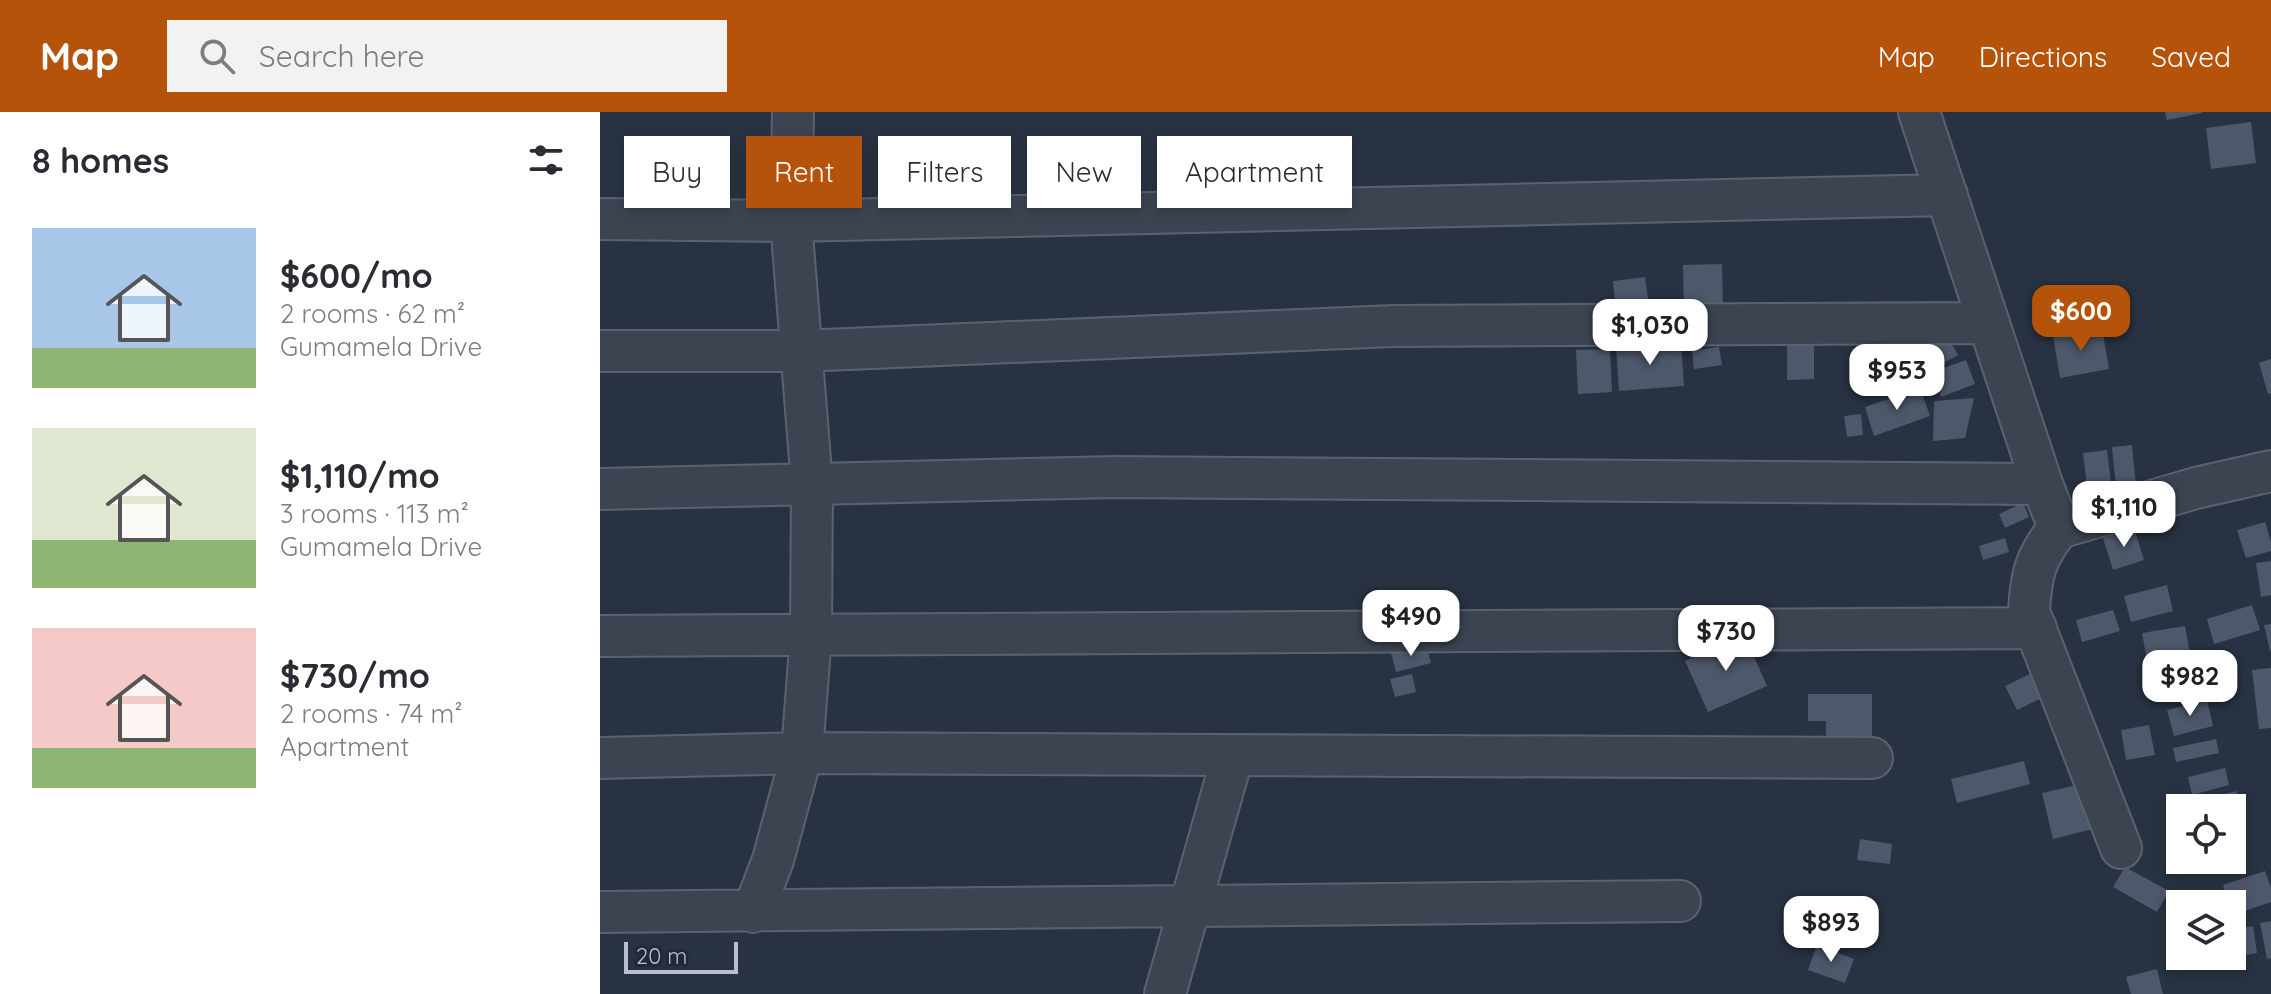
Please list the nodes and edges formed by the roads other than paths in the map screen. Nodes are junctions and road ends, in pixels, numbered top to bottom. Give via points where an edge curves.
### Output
1 (793, 112) edge
2 (1919, 112) edge
3 (1947, 195) junction
4 (600, 219) edge
5 (791, 221) junction
6 (1989, 323) junction
7 (600, 351) edge
8 (801, 351) junction
9 (2271, 471) edge
10 (2042, 484) junction
11 (812, 485) junction
12 (600, 489) edge
13 (2059, 528) junction
14 (2036, 628) junction
15 (811, 634) junction
16 (600, 636) edge
17 (802, 753) junction
18 (1233, 755) junction
19 (600, 758) edge
20 (1872, 758) dead end
21 (2121, 848) dead end
22 (1680, 901) dead end
23 (1190, 906) junction
24 (600, 912) edge
25 (753, 912) junction
26 (1165, 994) edge

1 - 5 street
2 - 3 street
3 - 5 street
3 - 6 street
4 - 5 street
5 - 8 street
6 - 8 street via 1394,326
6 - 10 street
7 - 8 street
8 - 11 street
9 - 13 street
10 - 11 street via 1115,477
10 - 13 street
11 - 12 street
11 - 15 street
13 - 14 street via 2043,547 2030,581 2029,612
14 - 15 street
14 - 21 street
15 - 16 street
15 - 17 street
17 - 18 street
17 - 19 street
17 - 25 street
18 - 20 street
18 - 23 street
22 - 23 street
23 - 25 street
23 - 26 street
24 - 25 street

